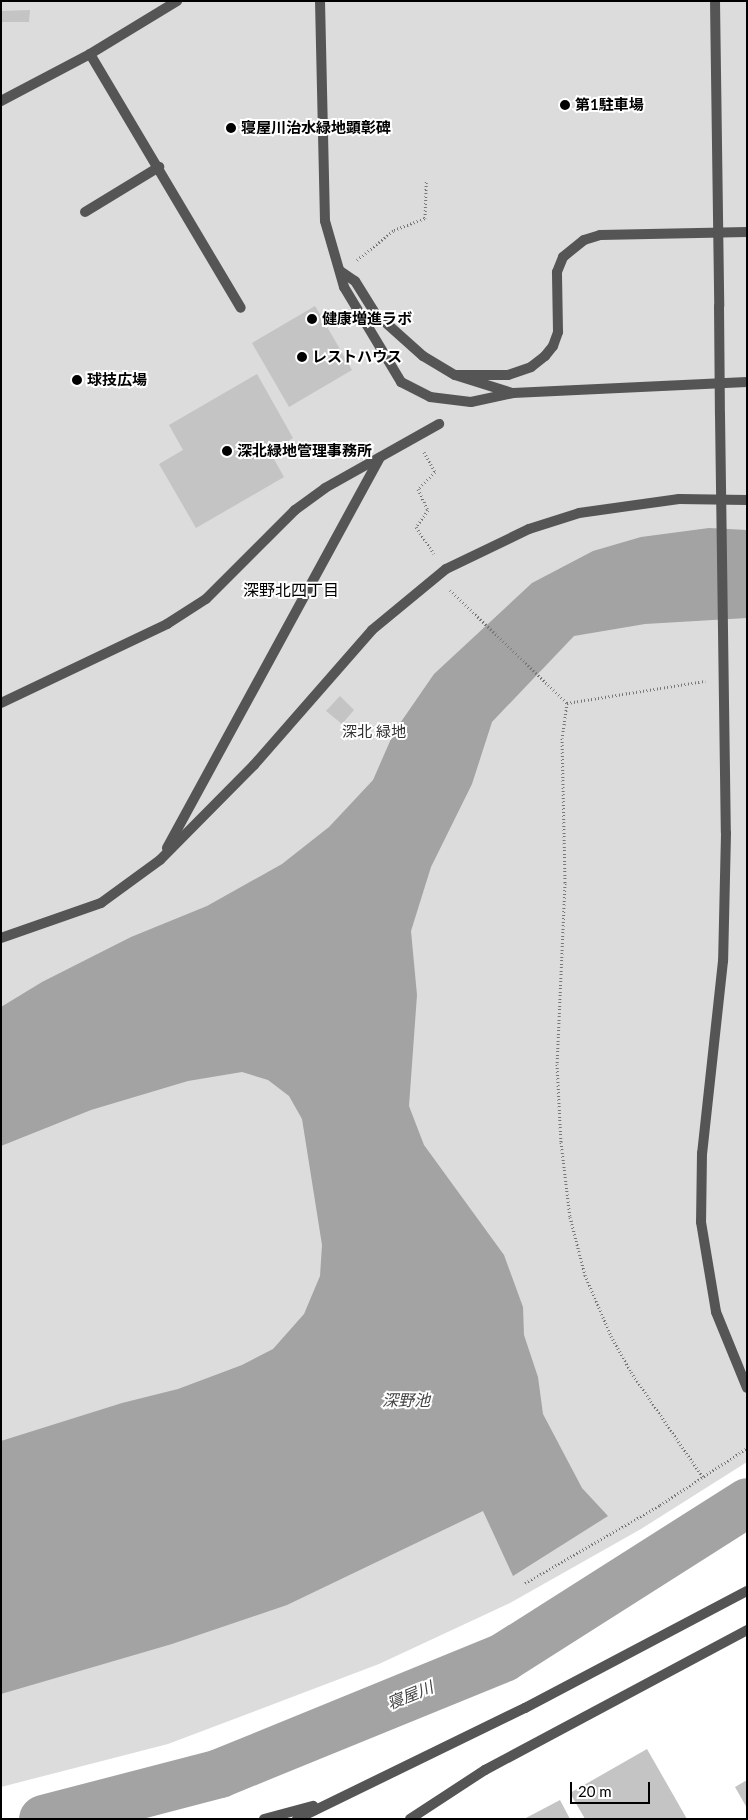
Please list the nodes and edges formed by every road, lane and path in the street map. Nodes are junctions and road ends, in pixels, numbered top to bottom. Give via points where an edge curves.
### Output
1 (177, 1) edge
2 (320, 1) edge
3 (715, 1) edge
4 (90, 54) junction
5 (1, 101) edge
6 (159, 168) junction
7 (426, 180) dead end
8 (85, 212) dead end
9 (747, 232) edge
10 (340, 271) junction
11 (241, 308) dead end
12 (455, 375) junction
13 (720, 382) junction
14 (747, 382) edge
15 (513, 393) junction
16 (439, 424) dead end
17 (380, 457) junction
18 (435, 472) dead end
19 (747, 500) edge
20 (446, 569) junction
21 (437, 577) junction
22 (712, 680) dead end
23 (1, 703) edge
24 (567, 703) junction
25 (160, 860) junction
26 (1, 938) edge
27 (747, 1388) edge
28 (747, 1448) edge
29 (703, 1478) junction
30 (524, 1583) dead end
31 (747, 1591) edge
32 (747, 1630) edge
33 (319, 1805) junction
34 (264, 1819) edge
35 (297, 1819) edge
36 (410, 1819) edge

1 - 4 street
2 - 10 street via 323,203 329,239
3 - 13 street, bridge
4 - 5 street
4 - 6 street
6 - 8 street
6 - 11 street
7 - 10 path via 425,218 394,230
9 - 12 street via 600,235 584,240 563,257 557,272 558,332 545,356 531,367 508,375
10 - 12 street via 355,282 376,314 394,332 423,356
10 - 15 street via 344,287 392,369 413,390 445,400 471,402
12 - 15 street
13 - 14 street
13 - 15 street
13 - 27 street, bridge via 726,833 723,961 702,1153 701,1222 716,1312
16 - 17 street
17 - 23 street via 325,488 295,510 206,599 167,624
17 - 25 street
18 - 20 path via 418,489 428,510 416,527
19 - 20 street via 679,499 579,513 529,529
20 - 21 street
21 - 24 path
21 - 25 street via 372,630 254,766
22 - 24 path
24 - 29 path via 562,738 565,883 557,1064 561,1142 570,1217 584,1276 611,1336 630,1372
25 - 26 street via 101,903
28 - 29 path
29 - 30 path
31 - 33 street via 525,1708
32 - 36 street via 485,1770
33 - 34 street
33 - 35 street

